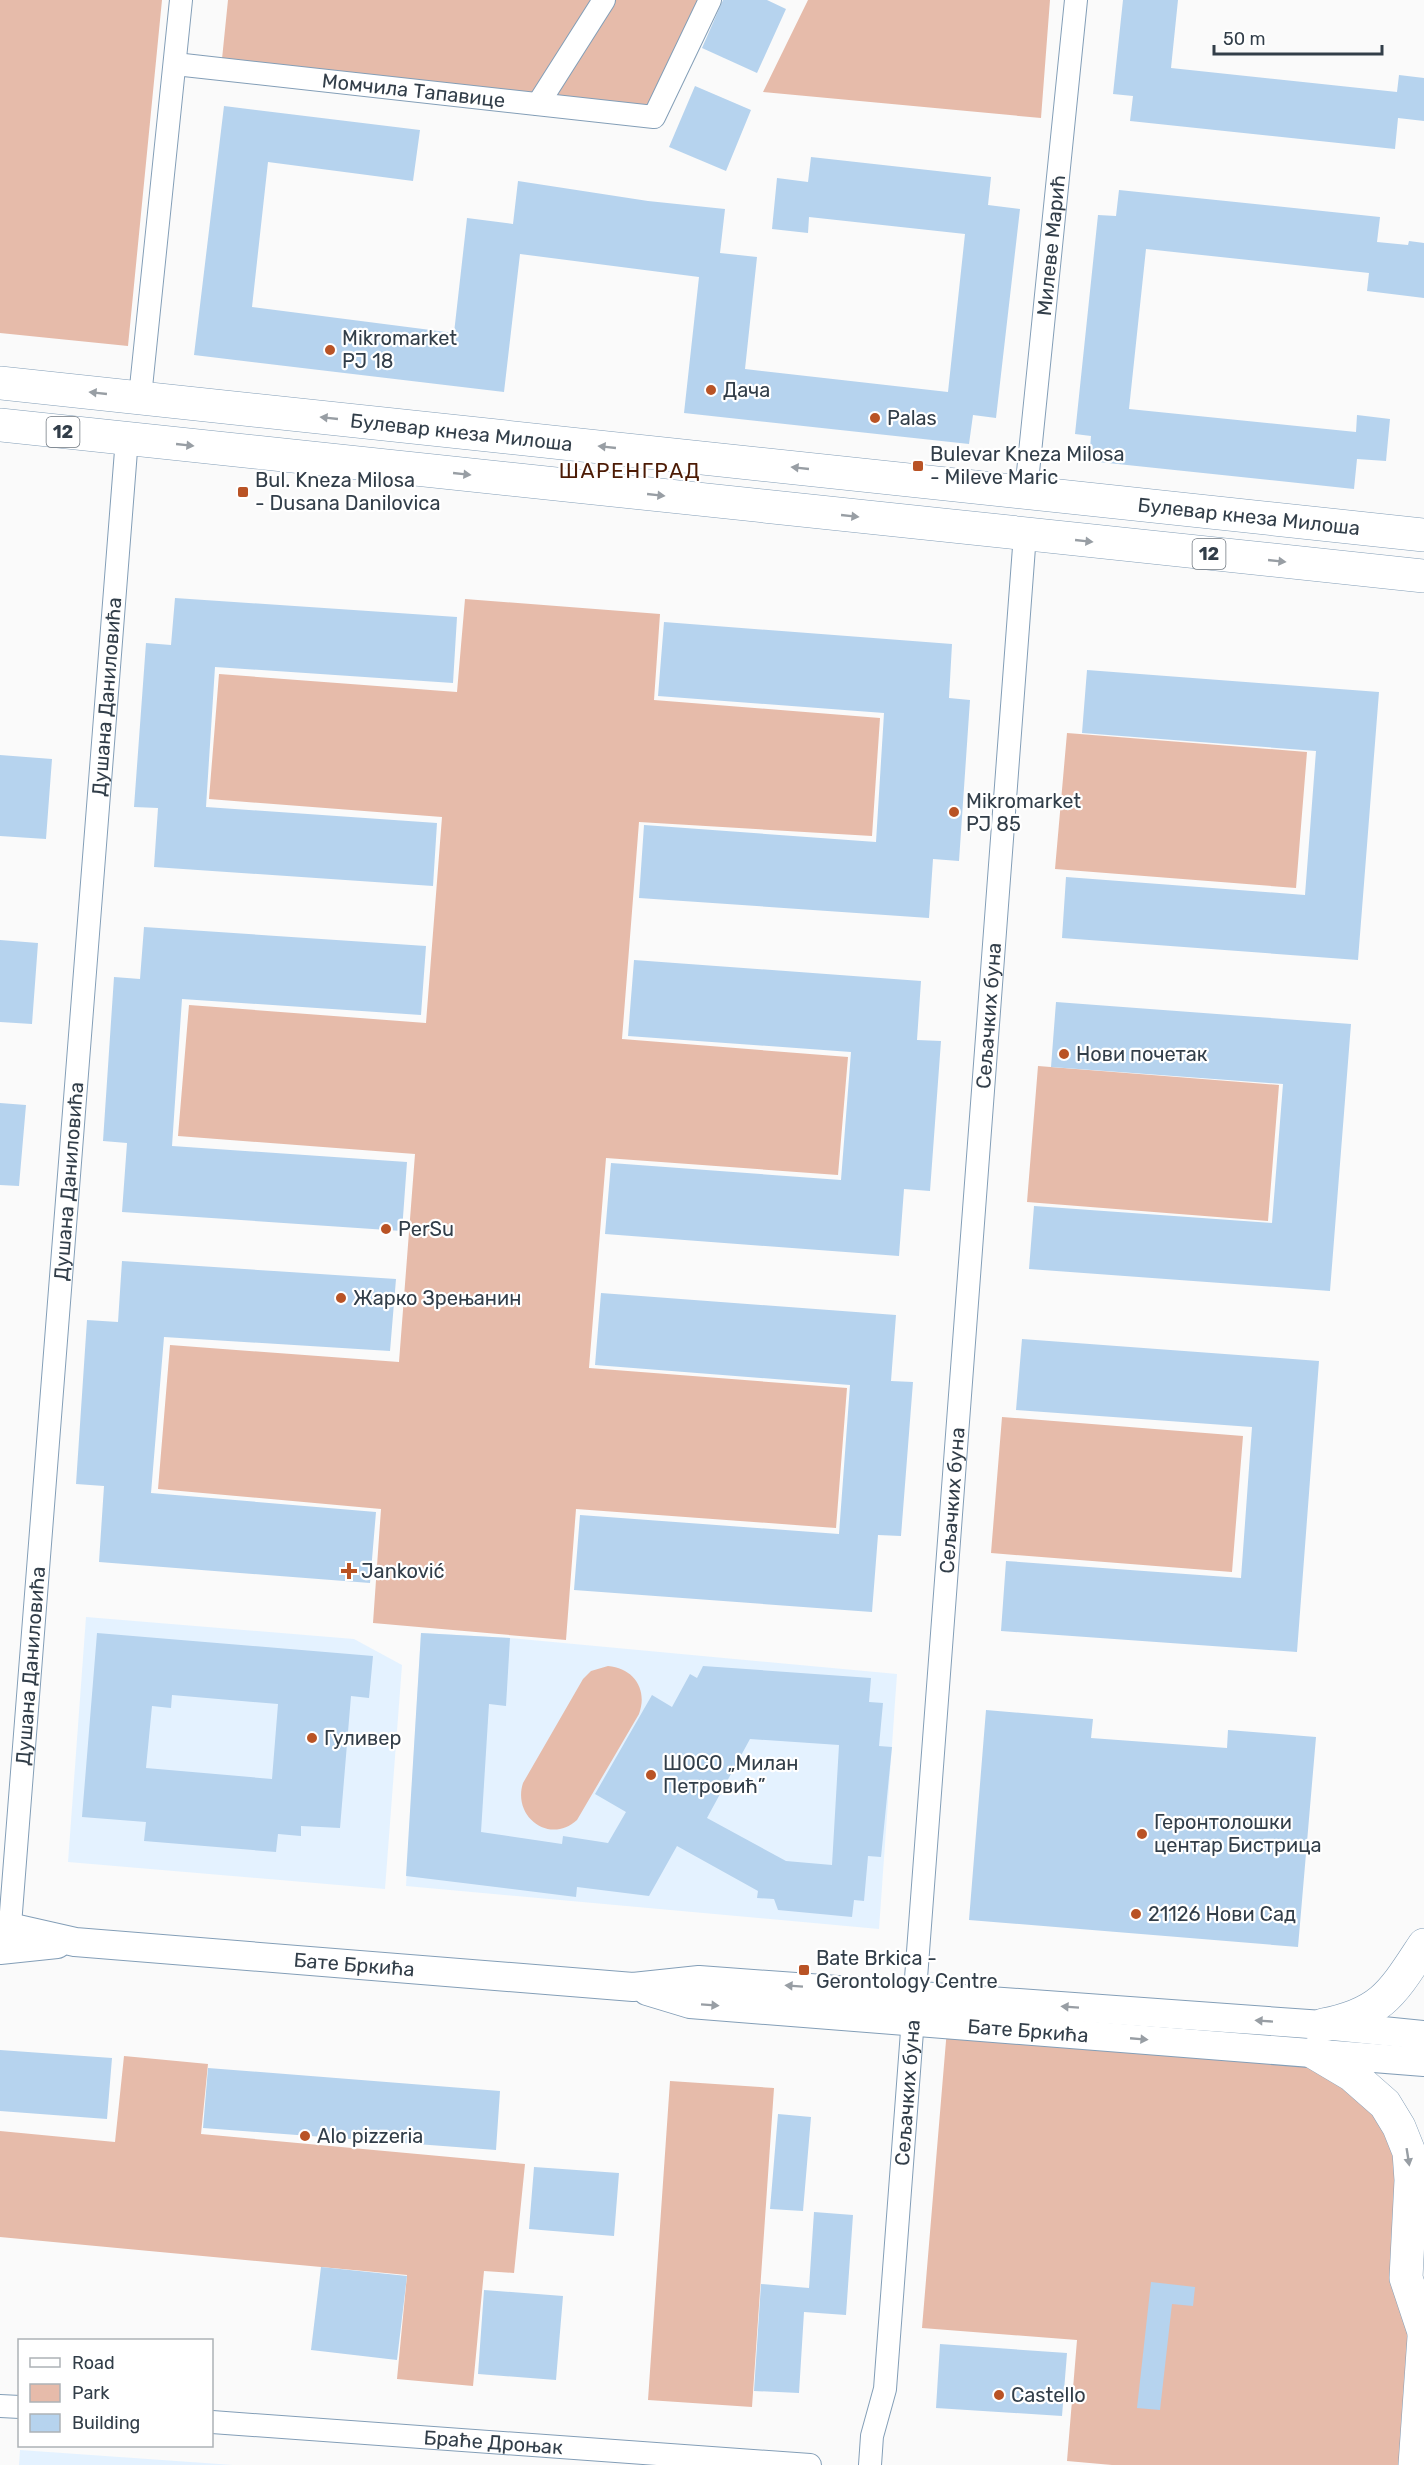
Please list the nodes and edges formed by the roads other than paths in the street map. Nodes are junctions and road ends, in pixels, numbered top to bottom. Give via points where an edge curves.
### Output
1 (181, 0) edge
2 (604, 0) edge
3 (710, 0) edge
4 (1076, 0) edge
5 (175, 64) junction
6 (538, 104) junction
7 (0, 383) edge
8 (140, 397) junction
9 (0, 425) edge
10 (127, 438) junction
11 (1026, 492) junction
12 (1025, 534) junction
13 (1424, 535) edge
14 (1408, 575) edge
15 (1424, 589) edge
16 (3, 1933) edge
17 (1424, 1945) edge
18 (914, 2008) junction
19 (1424, 2035) edge
20 (1319, 2039) junction
21 (1424, 2062) edge
22 (1424, 2332) edge
23 (1424, 2337) edge
24 (0, 2406) edge
25 (18, 2407) edge
26 (213, 2422) edge
27 (810, 2465) edge
28 (870, 2465) edge
29 (1415, 2465) edge

1 - 5 street
2 - 6 street
3 - 6 street, Момчила Тапавице via 654,117
4 - 11 street, Милеве Марић
5 - 6 street, Момчила Тапавице
5 - 8 street
8 -> 7 main road, Булевар кнеза Милоша / 12
11 -> 8 main road, Булевар кнеза Милоша / 12
9 - 10 main road, 12
10 -> 12 main road, 12
10 - 16 street, Душана Даниловића
11 - 13 main road, Булевар кнеза Милоша / 12
12 -> 14 main road, 12
12 - 18 street, Сељачких буна
14 - 15 main road, 12
16 - 18 street, Бате Бркића via 633,1987 699,1980
17 - 20 main road via 1392,1993
18 - 20 street, Бате Бркића
18 - 28 street, Сељачких буна via 885,2389 872,2436
19 - 20 street, Бате Бркића
20 - 21 street, Бате Бркића
20 -> 22 main road via 1385,2104 1409,2152 1406,2278
23 - 29 main road
24 - 25 street
26 - 27 street, Браће Дроњак

